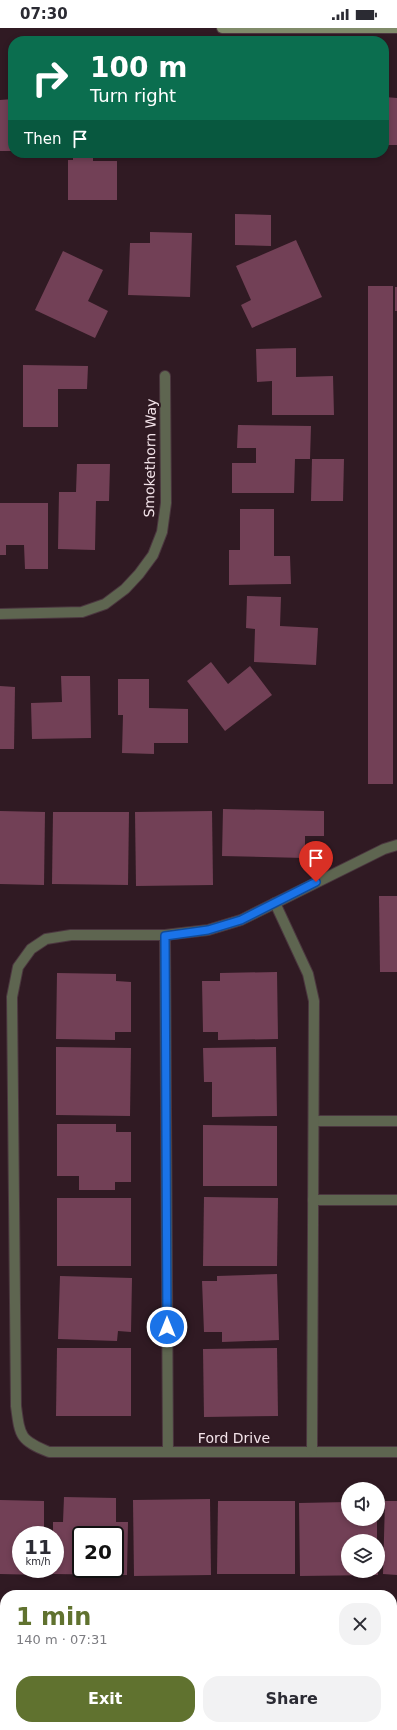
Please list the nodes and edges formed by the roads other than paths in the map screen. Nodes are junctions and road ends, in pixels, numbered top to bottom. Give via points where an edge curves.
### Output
1 (222, 28) edge
2 (397, 28) edge
3 (165, 376) dead end
4 (0, 614) edge
5 (397, 845) edge
6 (275, 903) junction
7 (165, 936) junction
8 (314, 1121) junction
9 (397, 1121) edge
10 (313, 1200) junction
11 (397, 1200) edge
12 (312, 1451) junction
13 (168, 1452) junction
14 (397, 1452) edge

1 - 2 main road
3 - 4 street, Smokethorn Way via 166,503 162,532 153,555 125,589 105,604 82,612
5 - 6 street, Ford Drive
6 - 7 street, Ford Drive via 241,920 208,930
6 - 8 street via 308,974 314,1001
7 - 13 street
7 - 13 street, Ford Drive via 71,936 46,939 31,949 18,967 12,997 16,1406 19,1432 30,1444 49,1452
8 - 9 street
8 - 10 street
10 - 11 street
10 - 12 street
12 - 13 street, Ford Drive
12 - 14 street, Ford Drive

